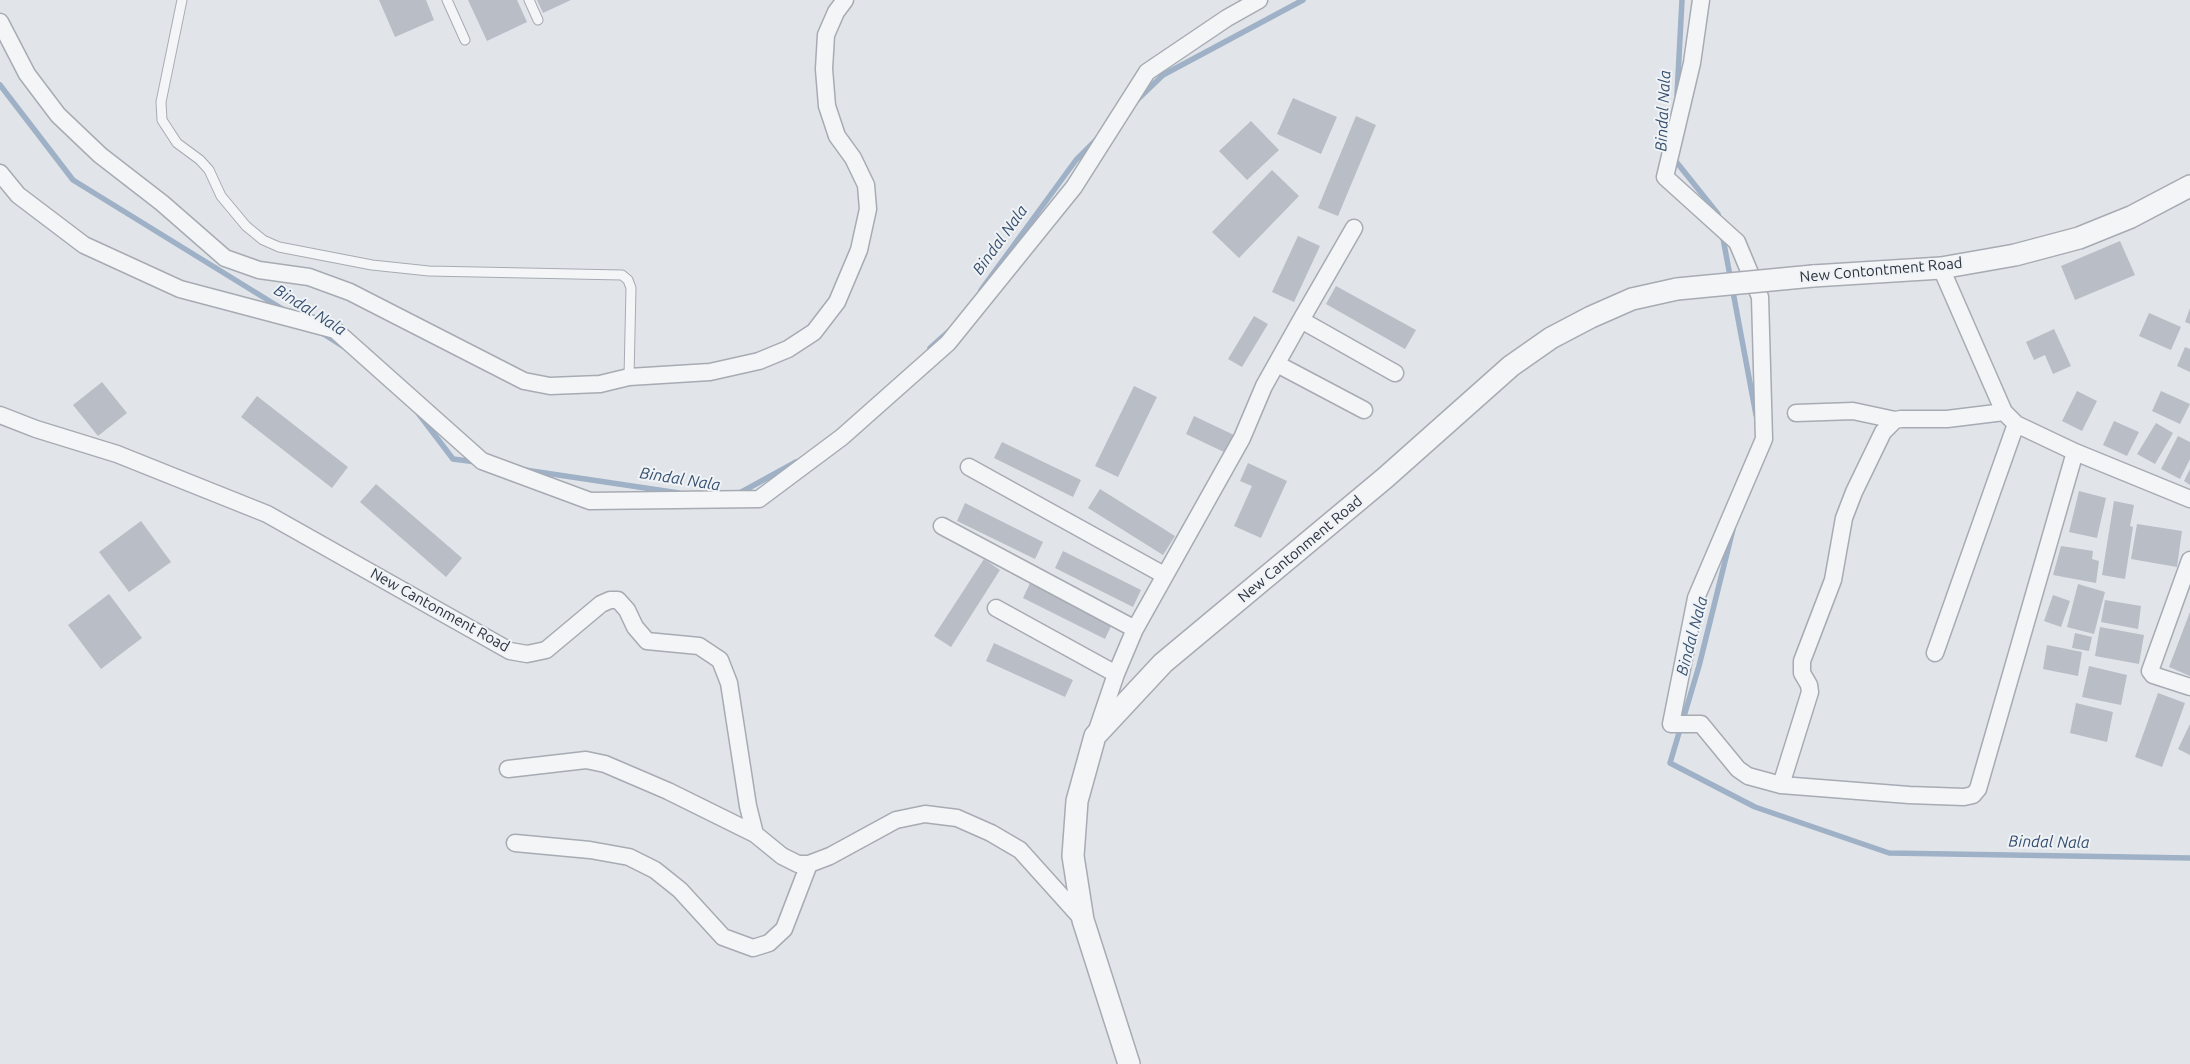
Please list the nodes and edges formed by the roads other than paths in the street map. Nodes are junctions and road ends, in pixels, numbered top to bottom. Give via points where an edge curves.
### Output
1 (182, 0) edge
2 (447, 0) edge
3 (529, 0) edge
4 (846, 0) edge
5 (1259, 0) edge
6 (1701, 0) edge
7 (538, 20) dead end
8 (0, 22) edge
9 (465, 40) dead end
10 (0, 173) edge
11 (2190, 186) edge
12 (1354, 228) dead end
13 (1941, 268) junction
14 (1677, 289) joint
15 (1300, 320) junction
16 (1277, 364) junction
17 (1395, 373) dead end
18 (630, 377) junction
19 (1364, 410) dead end
20 (2004, 412) junction
21 (1796, 413) dead end
22 (0, 415) edge
23 (1895, 420) junction
24 (2016, 424) junction
25 (2074, 452) junction
26 (969, 467) dead end
27 (2190, 499) edge
28 (942, 526) dead end
29 (2190, 560) edge
30 (1164, 575) junction
31 (996, 608) dead end
32 (1135, 629) junction
33 (1934, 653) dead end
34 (1116, 674) junction
35 (2190, 687) edge
36 (1095, 736) junction
37 (508, 769) dead end
38 (1781, 785) junction
39 (755, 834) junction
40 (515, 843) dead end
41 (809, 864) junction
42 (1083, 920) junction
43 (1129, 1064) edge

1 - 18 lane via 161,102 162,120 177,143 209,170 221,196 246,226 263,240 279,247 372,265 429,271 622,275 631,288
2 - 9 lane
3 - 7 lane
4 - 18 street via 836,12 826,35 827,106 837,136 853,158 866,185 868,209 859,250 837,302 814,332 788,349 759,361 710,372
5 - 10 street via 1147,72 1074,188 948,344 842,437 759,498 590,500 482,461 335,330 180,289 84,245 18,195
6 - 38 street via 1692,63 1665,177 1737,242 1760,297 1764,439 1696,598 1671,724 1701,724 1738,769 1748,776
8 - 18 street via 27,74 58,115 100,155 225,258 259,270 309,277 350,292 524,381 550,386 600,384
11 - 13 street, New Contontment Road via 2131,217 2079,238 2015,255
12 - 15 street
13 - 14 street, New Contontment Road, bridge
13 - 20 street
14 - 36 street, New Cantonment Road via 1632,299 1591,317 1551,338 1511,366 1385,478 1163,663
15 - 16 street
15 - 17 street
16 - 19 street
16 - 30 street via 1242,438
20 - 23 street via 1947,419
20 - 24 street
21 - 23 street via 1853,411
22 - 39 street, New Cantonment Road via 118,454 266,514 510,651 527,654 546,650 601,604 618,600 647,641 700,646 720,660 729,683
23 - 38 street via 1883,432 1844,518 1833,580 1802,661 1802,673 1810,692
24 - 25 street
24 - 33 street
25 - 27 street
25 - 38 street via 1977,792 1964,797
26 - 30 street
28 - 32 street
29 - 35 street via 2150,671 2153,675
30 - 32 street
31 - 34 street
32 - 34 street
34 - 36 street
36 - 42 street, New Cantonment Road via 1077,802 1073,856
37 - 39 street via 586,760 605,764
39 - 41 street via 782,856 798,864
40 - 41 street via 629,857 655,870 680,890 724,937 753,948 769,944 784,929
41 - 42 street, New Cantonment Road via 896,820 925,814 957,818 1020,850
42 - 43 street, New Cantonment Road

